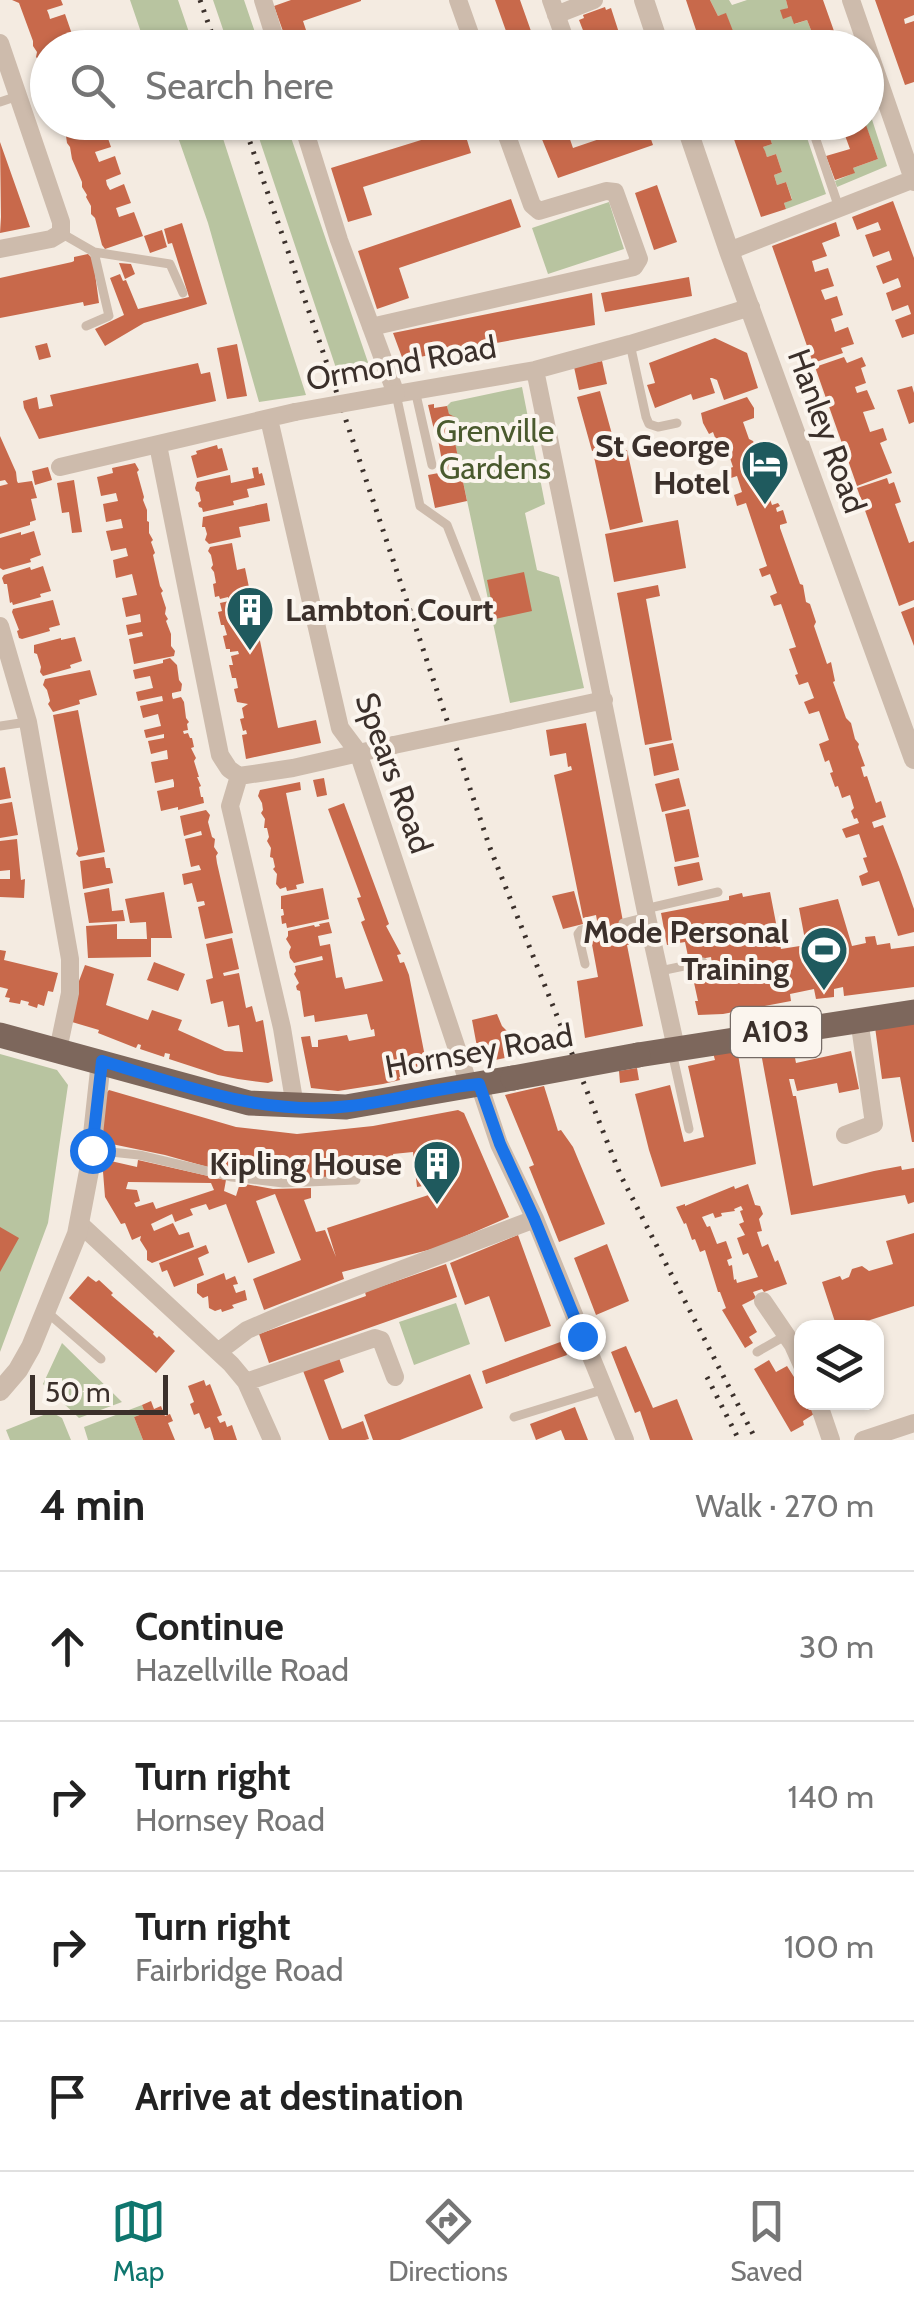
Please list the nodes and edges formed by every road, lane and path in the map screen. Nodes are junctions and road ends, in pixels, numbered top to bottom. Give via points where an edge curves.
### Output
1 (263, 0) edge
2 (458, 0) edge
3 (594, 0) edge
4 (644, 0) edge
5 (851, 0) edge
6 (553, 7) edge
7 (272, 30) edge
8 (469, 30) edge
9 (654, 30) edge
10 (862, 30) edge
11 (0, 43) edge
12 (884, 94) edge
13 (9, 99) edge
14 (308, 140) edge
15 (508, 140) edge
16 (691, 140) edge
17 (816, 140) edge
18 (914, 180) edge
19 (839, 208) junction
20 (62, 233) junction
21 (0, 250) edge
22 (729, 250) junction
23 (94, 252) junction
24 (183, 293) dead end
25 (750, 307) junction
26 (86, 326) dead end
27 (371, 328) junction
28 (630, 344) junction
29 (535, 370) junction
30 (416, 390) junction
31 (396, 394) junction
32 (269, 418) junction
33 (676, 422) dead end
34 (158, 445) junction
35 (432, 465) dead end
36 (60, 467) dead end
37 (480, 609) dead end
38 (0, 626) edge
39 (604, 700) junction
40 (28, 722) junction
41 (0, 726) edge
42 (358, 752) junction
43 (914, 759) edge
44 (239, 776) junction
45 (718, 892) dead end
46 (646, 913) junction
47 (623, 922) dead end
48 (598, 928) dead end
49 (703, 962) dead end
50 (585, 964) dead end
51 (660, 971) junction
52 (914, 1012) edge
53 (859, 1019) junction
54 (0, 1035) edge
55 (674, 1048) junction
56 (58, 1050) junction
57 (102, 1061) junction
58 (474, 1084) junction
59 (295, 1106) junction
60 (689, 1129) dead end
61 (845, 1135) dead end
62 (92, 1150) junction
63 (356, 1180) dead end
64 (534, 1218) junction
65 (80, 1224) junction
66 (763, 1301) dead end
67 (46, 1311) junction
68 (786, 1335) junction
69 (794, 1350) edge
70 (218, 1352) junction
71 (757, 1352) dead end
72 (102, 1360) dead end
73 (396, 1377) dead end
74 (246, 1382) junction
75 (605, 1389) junction
76 (0, 1391) edge
77 (821, 1410) edge
78 (514, 1417) dead end
79 (914, 1423) edge
80 (886, 1436) edge
81 (272, 1440) edge
82 (625, 1440) edge
83 (831, 1440) edge
84 (863, 1440) edge

1 - 7 street
2 - 8 street
3 - 6 street
4 - 9 street
5 - 10 street
11 - 13 street
12 - 18 street
13 - 20 street
14 - 27 street
15 - 27 street via 539,211 615,192 639,260 634,268
16 - 22 street, Hanley Road
17 - 19 lane
18 - 19 street
19 - 22 street
20 - 21 street
20 - 23 lane
22 - 25 street, Hanley Road
23 - 24 lane via 170,264
23 - 26 lane via 109,316
25 - 28 street, Ormond Road
25 - 43 street, Hanley Road
27 - 31 street
28 - 29 street, Ormond Road
28 - 33 lane via 649,424
29 - 30 street, Ormond Road
29 - 39 street
30 - 31 street, Ormond Road
30 - 35 lane
31 - 32 street, Ormond Road, bridge
31 - 37 lane via 420,506 447,526
32 - 34 street, Ormond Road
32 - 42 street, Spears Road via 340,728
34 - 36 street, Ormond Road
34 - 44 street via 220,755
38 - 40 street
39 - 42 street, bridge
39 - 46 street
40 - 41 lane
40 - 56 street via 70,959
42 - 44 street
42 - 58 street, Spears Road
44 - 59 street via 230,806
45 - 46 lane
46 - 47 lane
46 - 51 street
48 - 50 lane via 578,934
49 - 51 lane
51 - 55 street
52 - 53 main road, Hornsey Road / A103
53 - 55 main road, Hornsey Road / A103
53 - 61 street via 874,1124
54 - 56 main road, A103
55 - 58 main road, Hornsey Road / A103, bridge
55 - 60 lane
56 - 57 main road, Hornsey Road / A103
57 - 59 main road, Hornsey Road / A103 via 213,1095
57 - 62 street
58 - 59 main road, Hornsey Road / A103 via 346,1107
58 - 64 street, Spears Road
62 - 63 lane via 283,1183
62 - 65 street
64 - 70 street via 284,1314
64 - 75 street, Spears Road
65 - 67 street
65 - 70 street
66 - 68 street
67 - 72 lane
67 - 76 street via 31,1348
68 - 69 street
68 - 71 lane
70 - 74 street
73 - 74 street via 375,1338
74 - 81 street
75 - 78 lane
75 - 82 street, Spears Road
77 - 83 street
79 - 80 street
80 - 84 street

